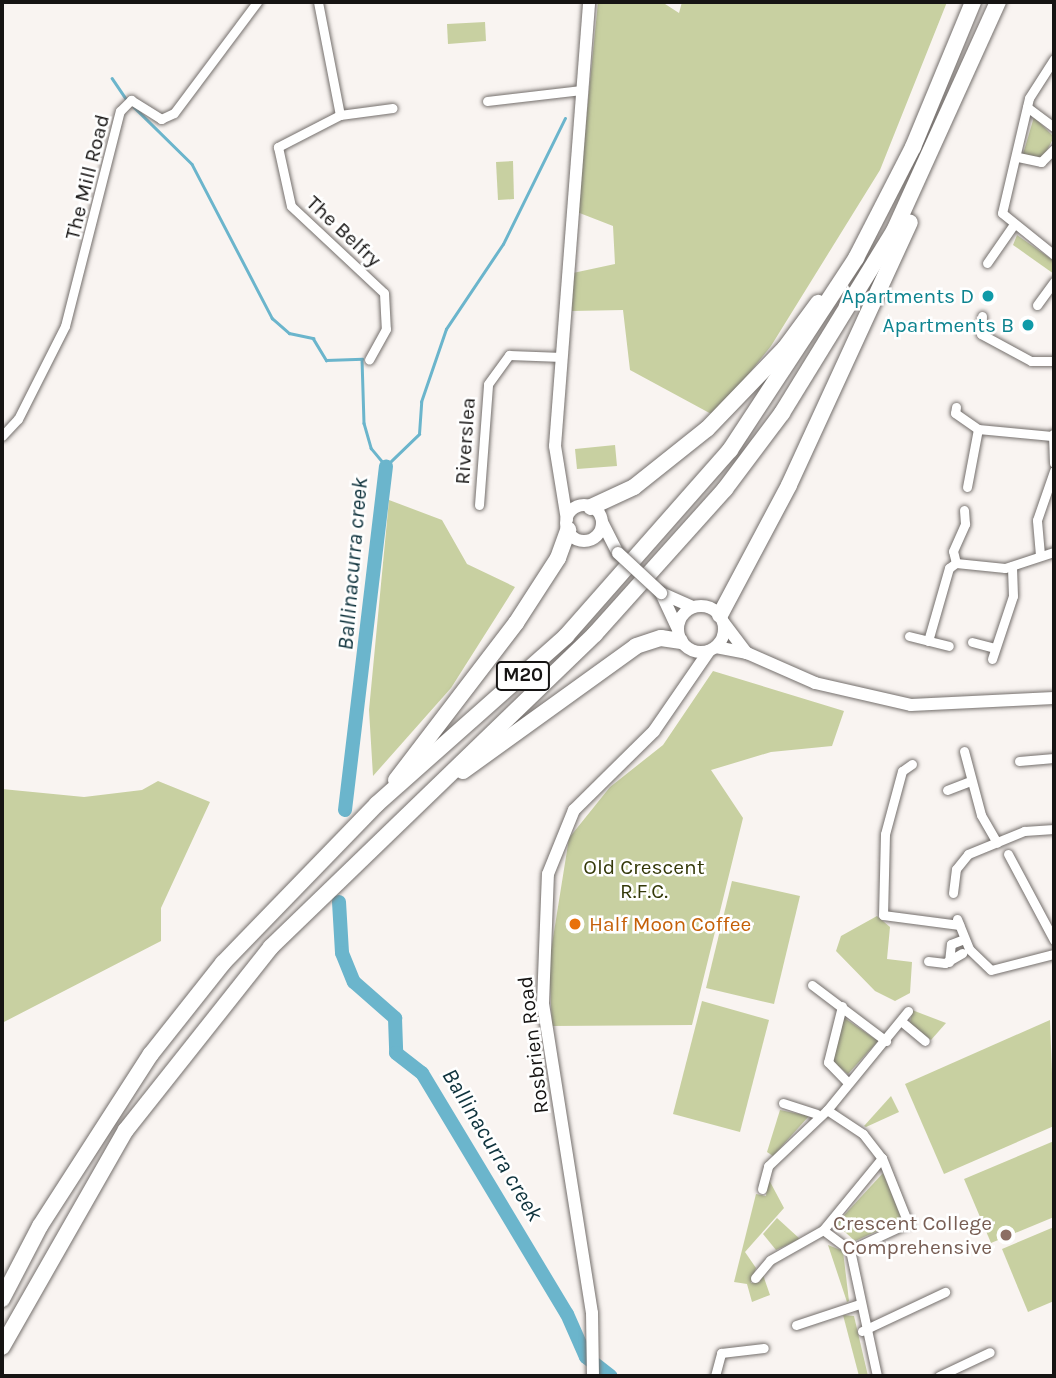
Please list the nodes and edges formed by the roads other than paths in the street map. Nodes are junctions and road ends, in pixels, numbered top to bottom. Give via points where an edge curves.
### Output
1 (257, 2) edge
2 (318, 2) edge
3 (589, 2) edge
4 (973, 2) edge
5 (998, 2) edge
6 (986, 35) junction
7 (956, 47) junction
8 (1054, 60) edge
9 (581, 90) junction
10 (487, 101) dead end
11 (1027, 107) junction
12 (393, 108) dead end
13 (340, 115) junction
14 (1054, 127) edge
15 (1054, 149) edge
16 (1018, 157) junction
17 (1013, 227) junction
18 (1054, 255) edge
19 (987, 263) dead end
20 (1054, 282) edge
21 (1037, 305) dead end
22 (982, 316) dead end
23 (562, 356) junction
24 (369, 360) dead end
25 (1054, 361) edge
26 (957, 407) dead end
27 (978, 429) junction
28 (1053, 434) edge
29 (2, 436) edge
30 (1054, 463) edge
31 (1054, 474) edge
32 (560, 485) junction
33 (967, 487) dead end
34 (479, 505) dead end
35 (587, 506) junction
36 (964, 510) dead end
37 (602, 522) junction
38 (567, 525) junction
39 (589, 540) junction
40 (1054, 552) edge
41 (618, 554) junction
42 (1040, 555) junction
43 (956, 563) junction
44 (1012, 566) junction
45 (661, 593) junction
46 (692, 607) junction
47 (722, 619) junction
48 (909, 636) dead end
49 (682, 639) junction
50 (928, 641) junction
51 (972, 642) dead end
52 (949, 646) dead end
53 (995, 648) junction
54 (713, 649) junction
55 (747, 653) junction
56 (992, 659) dead end
57 (687, 678) junction
58 (1054, 698) edge
59 (964, 751) dead end
60 (1054, 758) edge
61 (1019, 761) dead end
62 (912, 764) dead end
63 (970, 781) junction
64 (947, 790) dead end
65 (422, 803) junction
66 (377, 804) junction
67 (1054, 830) edge
68 (997, 843) junction
69 (1008, 854) dead end
70 (953, 893) dead end
71 (964, 939) junction
72 (1054, 940) edge
73 (962, 953) dead end
74 (1054, 954) edge
75 (928, 961) dead end
76 (949, 962) junction
77 (812, 985) dead end
78 (842, 1006) junction
79 (908, 1011) dead end
80 (901, 1021) junction
81 (886, 1041) junction
82 (925, 1041) dead end
83 (846, 1082) junction
84 (783, 1103) dead end
85 (827, 1110) junction
86 (816, 1114) junction
87 (882, 1158) junction
88 (762, 1189) dead end
89 (823, 1230) junction
90 (850, 1250) junction
91 (755, 1279) dead end
92 (945, 1292) dead end
93 (2, 1299) edge
94 (859, 1304) junction
95 (796, 1325) dead end
96 (862, 1331) junction
97 (2, 1347) edge
98 (764, 1348) dead end
99 (990, 1352) dead end
100 (593, 1374) edge
101 (715, 1376) edge
102 (877, 1376) edge
103 (939, 1376) edge

1 - 29 street, The Mill Road via 174,113 161,119 130,101 120,111 65,326 18,419
2 - 13 street
3 - 9 street
4 - 7 highway, M20
5 - 6 highway, M20
6 - 47 highway, M20 via 971,86 847,362
6 - 65 highway, M20 via 894,231 782,413 635,593
7 - 35 highway, M20 via 848,254 785,348 698,437 634,486
7 - 66 highway, M20 via 856,258 730,450 575,626
8 - 11 street via 1035,82
9 - 10 street
9 - 23 street
11 - 14 street
11 - 16 street
12 - 13 street, The Belfry
13 - 24 street, The Belfry via 278,147 291,206 384,293 386,329
15 - 16 street via 1041,162
16 - 17 street via 1002,213
17 - 18 street
17 - 19 street
20 - 21 street
22 - 25 street via 981,334 1031,361
23 - 32 street via 555,446
23 - 34 street, Riverslea via 509,355 488,384
26 - 27 street via 955,413
27 - 28 street
27 - 33 street
28 - 30 street
31 - 42 street via 1037,520
32 - 35 street
32 - 38 street
35 - 37 street
35 - 38 street
36 - 43 street via 965,524 953,551
37 - 39 street
37 - 41 street
38 - 39 street
38 - 66 highway, M20 via 558,558 516,623
39 - 41 street
40 - 42 street
41 - 45 street, bridge
42 - 44 street
43 - 44 street
43 - 50 street via 949,568
44 - 53 street via 1011,608
45 - 46 street
45 - 49 street
46 - 47 street
46 - 49 street
47 - 54 street
47 - 55 street
48 - 50 street
49 - 54 street
49 - 57 street, Rosbrien Road
49 - 65 highway, M20 via 661,638 636,646
50 - 52 street
51 - 53 street
53 - 56 street
54 - 55 street
54 - 57 street, Rosbrien Road
55 - 58 street via 871,697 951,708
57 - 100 street, Rosbrien Road via 654,731 573,810 547,881 543,1003
59 - 63 street
60 - 61 street
62 - 71 street via 902,771 885,834 883,915 958,922
63 - 64 street
63 - 68 street
65 - 97 highway, M20 via 328,887 196,1036 102,1165
66 - 93 highway, M20 via 223,963 151,1054 40,1226
67 - 68 street via 1024,831
68 - 70 street via 959,863
69 - 72 street
71 - 74 street via 974,957 995,971
71 - 76 street via 951,944
73 - 76 street
75 - 76 street
77 - 78 street
78 - 81 street
78 - 83 street via 828,1062
79 - 80 street
80 - 81 street
80 - 82 street
81 - 83 street
83 - 85 street
84 - 86 street
85 - 86 street
85 - 87 street via 863,1134
86 - 88 street via 768,1166
87 - 89 street
87 - 90 street via 908,1223
89 - 90 street
89 - 91 street via 770,1260
90 - 94 street
92 - 96 street
94 - 95 street
94 - 96 street
96 - 102 street
98 - 101 street via 721,1353
99 - 103 street

